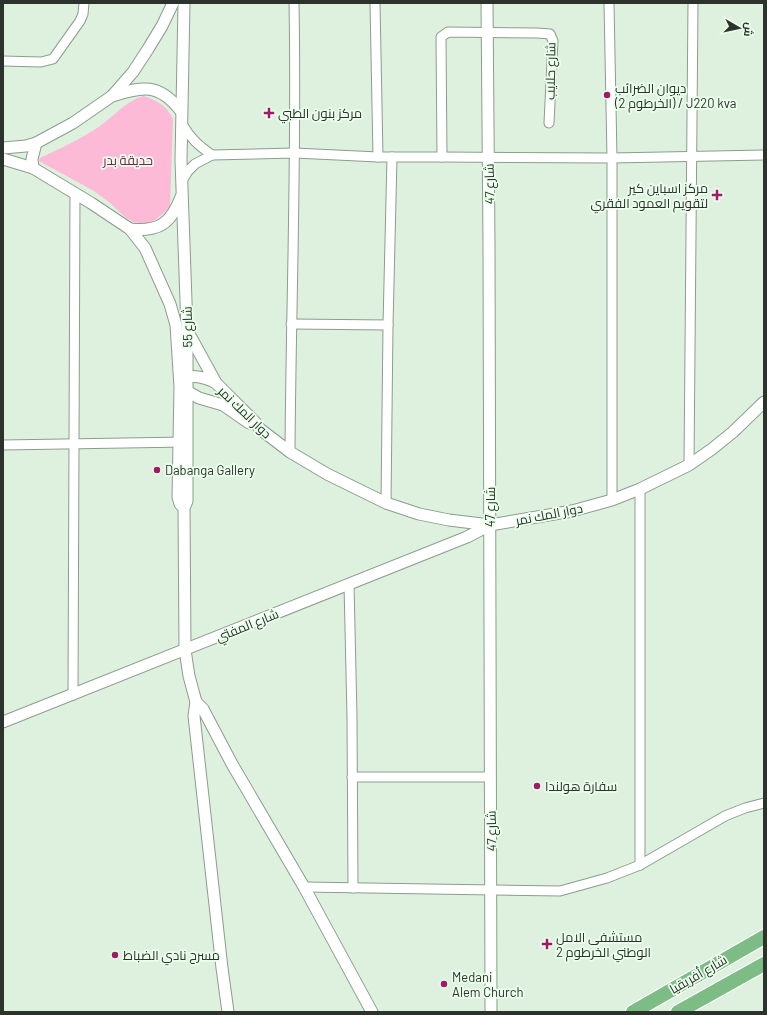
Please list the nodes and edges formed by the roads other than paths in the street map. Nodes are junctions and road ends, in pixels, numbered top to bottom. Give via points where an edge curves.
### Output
1 (84, 3) edge
2 (173, 3) edge
3 (184, 3) edge
4 (294, 3) edge
5 (375, 3) edge
6 (487, 3) edge
7 (609, 3) edge
8 (693, 3) edge
9 (487, 32) junction
10 (3, 61) edge
11 (112, 96) junction
12 (181, 111) junction
13 (181, 123) junction
14 (549, 123) dead end
15 (36, 143) junction
16 (3, 148) edge
17 (295, 153) junction
18 (212, 155) junction
19 (764, 155) edge
20 (378, 157) junction
21 (392, 157) junction
22 (442, 157) junction
23 (488, 157) junction
24 (691, 157) junction
25 (612, 158) junction
26 (3, 159) edge
27 (33, 168) junction
28 (182, 181) junction
29 (76, 193) junction
30 (182, 193) junction
31 (130, 229) junction
32 (291, 324) junction
33 (388, 325) junction
34 (187, 329) junction
35 (216, 383) junction
36 (184, 384) junction
37 (206, 400) junction
38 (764, 402) edge
39 (187, 422) junction
40 (260, 429) junction
41 (182, 442) junction
42 (75, 444) junction
43 (3, 445) edge
44 (290, 452) junction
45 (689, 465) junction
46 (640, 489) junction
47 (612, 500) junction
48 (386, 502) junction
49 (490, 524) junction
50 (349, 584) junction
51 (185, 650) junction
52 (73, 695) junction
53 (199, 714) junction
54 (3, 722) edge
55 (352, 777) junction
56 (490, 777) junction
57 (764, 803) edge
58 (640, 865) junction
59 (304, 887) junction
60 (353, 888) junction
61 (491, 889) junction
62 (764, 937) edge
63 (764, 964) edge
64 (228, 1012) edge
65 (372, 1012) edge
66 (491, 1012) edge
67 (633, 1012) edge
68 (678, 1012) edge

1 - 10 street via 80,21 53,59 41,62
2 - 11 street via 162,26 133,72
3 - 12 street, شارع 55
4 - 17 street
5 - 20 street
6 - 9 street, شارع 47
7 - 25 street
8 - 24 street
9 - 14 street, شارع حلايب via 550,34 553,41
9 - 22 street via 448,32 441,37
9 - 23 street, شارع 47
11 - 12 street via 146,88 164,94
11 - 15 street via 73,124
12 - 13 street, شارع 55
13 - 18 street via 191,139
13 - 28 street, شارع 55
15 - 16 street
15 - 27 street via 32,159
17 - 18 street
17 - 20 street
17 - 32 street
18 - 28 street via 195,164
19 - 24 street
20 - 21 street
21 - 22 street
21 - 33 street
22 - 23 street
23 - 25 street
23 - 49 street, شارع 47
24 - 25 street
24 - 45 street
25 - 47 street
26 - 27 street
27 - 29 street
28 - 30 street, شارع 55
29 - 31 street
29 - 42 street
30 - 31 street via 177,208 160,226 146,230
30 - 34 street, شارع 55
31 - 36 street via 145,248 172,309
32 - 33 street
32 - 44 street
33 - 48 street
34 - 35 street
34 - 36 street, شارع 55
35 - 36 street, دوار المك نمر via 202,376
35 - 40 street, دوار المك نمر
36 - 37 street
36 - 39 street, شارع 55
36 - 41 street
37 - 39 street via 194,408
37 - 40 street via 223,405
38 - 45 street, دوار المك نمر via 733,432
39 - 41 street, شارع 55
40 - 44 street, دوار المك نمر
41 - 42 street
41 - 51 street, شارع 55 via 187,501 184,508
42 - 43 street
42 - 52 street
44 - 48 street, دوار المك نمر via 327,474
45 - 46 street, دوار المك نمر
46 - 47 street, دوار المك نمر
46 - 58 street
47 - 49 street, دوار المك نمر via 572,511
48 - 49 street, دوار المك نمر via 419,514
49 - 50 street, شارع المفتي via 467,537
49 - 56 street, شارع 47
50 - 51 street, شارع المفتي
50 - 55 street
51 - 52 street, شارع المفتي
51 - 53 street, شارع 55
52 - 54 street, شارع المفتي
53 - 59 street via 232,764
53 - 64 street
55 - 56 street
55 - 60 street
56 - 61 street, شارع 47
57 - 58 street via 726,816
58 - 61 street via 607,878 560,891
59 - 60 street
59 - 65 street
60 - 61 street
61 - 66 street, شارع 47
62 - 67 highway, شارع أفريقيا
63 - 68 highway, شارع أفريقيا

